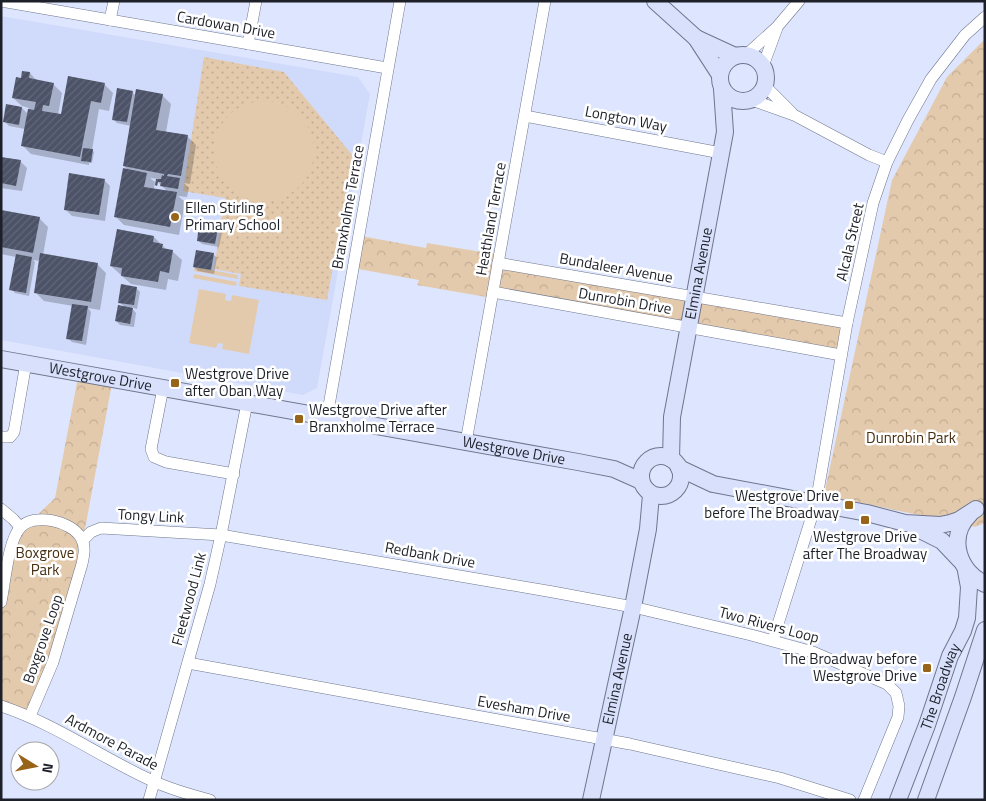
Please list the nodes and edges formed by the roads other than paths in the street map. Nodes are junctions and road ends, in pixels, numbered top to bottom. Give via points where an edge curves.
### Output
1 (1, 1) edge
2 (114, 1) edge
3 (256, 1) edge
4 (400, 1) edge
5 (545, 1) edge
6 (656, 1) edge
7 (799, 1) edge
8 (985, 17) edge
9 (110, 20) junction
10 (778, 27) junction
11 (696, 38) junction
12 (248, 44) junction
13 (740, 55) junction
14 (763, 66) junction
15 (387, 68) junction
16 (721, 82) junction
17 (765, 86) junction
18 (747, 101) junction
19 (794, 115) junction
20 (525, 116) junction
21 (725, 132) junction
22 (721, 153) junction
23 (888, 162) junction
24 (498, 263) junction
25 (493, 292) junction
26 (695, 296) junction
27 (847, 323) junction
28 (689, 327) junction
29 (841, 355) junction
30 (1, 359) edge
31 (26, 363) junction
32 (163, 388) junction
33 (247, 403) junction
34 (327, 417) junction
35 (672, 417) junction
36 (1, 437) edge
37 (466, 442) junction
38 (649, 461) junction
39 (675, 463) junction
40 (614, 469) junction
41 (234, 474) junction
42 (641, 481) junction
43 (713, 484) junction
44 (678, 488) junction
45 (657, 496) junction
46 (816, 503) junction
47 (982, 505) edge
48 (1, 509) edge
49 (905, 523) junction
50 (20, 528) junction
51 (221, 535) junction
52 (83, 540) junction
53 (963, 566) junction
54 (985, 584) edge
55 (1, 602) edge
56 (633, 607) junction
57 (985, 630) edge
58 (773, 640) junction
59 (188, 663) junction
60 (1, 706) edge
61 (30, 716) junction
62 (605, 739) junction
63 (155, 782) junction
64 (149, 800) edge
65 (210, 800) edge
66 (591, 800) edge
67 (850, 800) edge
68 (864, 800) edge
69 (898, 800) edge
70 (926, 800) edge

1 - 9 street, Cardowan Drive
2 - 9 street
3 - 12 street
4 - 15 street, Branxholme Terrace
5 - 20 street, Heathland Terrace
6 - 11 street
7 - 10 street
8 - 23 street, Alcala Street via 966,35 931,79
9 - 12 street, Cardowan Drive
10 - 13 street
10 - 14 street
11 - 13 street
11 - 16 street
12 - 15 street, Cardowan Drive
13 - 14 street via 752,56
13 - 16 street via 724,64
14 - 17 street
15 - 34 street, Branxholme Terrace
16 - 18 street via 730,98
16 - 21 street, Elmina Avenue
17 - 18 street via 762,92
17 - 19 street
18 - 19 street
18 - 21 street, Elmina Avenue
19 - 23 street
20 - 22 street, Longton Way
20 - 24 street, Heathland Terrace
21 - 22 street, Elmina Avenue
22 - 26 street, Elmina Avenue
23 - 27 street, Alcala Street via 874,203
24 - 25 street, Heathland Terrace
24 - 26 street, Bundaleer Avenue
25 - 28 street, Dunrobin Drive
25 - 37 street, Heathland Terrace
26 - 27 street, Bundaleer Avenue
26 - 28 street, Elmina Avenue
27 - 29 street, Alcala Street
28 - 29 street, Dunrobin Drive
28 - 35 street, Elmina Avenue
29 - 46 street, Alcala Street
30 - 31 street, Westgrove Drive
31 - 32 street, Westgrove Drive
31 - 36 street via 14,432 10,437
32 - 33 street, Westgrove Drive
32 - 41 street via 151,449 154,457
33 - 34 street, Westgrove Drive
33 - 41 street, Fleetwood Link
34 - 37 street, Westgrove Drive
35 - 38 street, Elmina Avenue
35 - 39 street, Elmina Avenue
37 - 40 street, Westgrove Drive
38 - 39 street via 665,456
38 - 40 street, Westgrove Drive
38 - 42 street via 640,475
39 - 43 street
39 - 44 street via 681,481
40 - 42 street, Westgrove Drive
41 - 51 street, Fleetwood Link
42 - 45 street via 647,491
43 - 44 street
43 - 46 street
44 - 45 street via 669,495
45 - 56 street, Elmina Avenue
46 - 49 street
46 - 58 street, Alcala Street
47 - 49 street via 950,523
47 - 53 street, The Broadway via 966,518 959,531 957,544
48 - 50 street
49 - 53 street via 942,541
50 - 52 street via 30,521 44,520 68,525
50 - 55 street via 12,544
51 - 52 street, Tongy Link via 101,528 90,532
51 - 56 street, Redbank Drive
51 - 59 street, Fleetwood Link
52 - 61 street, Boxgrove Loop via 82,564 53,662
53 - 54 street via 976,580
53 - 69 street, The Broadway via 969,587 967,618
56 - 58 street, Two Rivers Loop
56 - 62 street, Elmina Avenue
57 - 70 street, The Broadway
58 - 68 street, Two Rivers Loop via 874,677 896,693 898,717
59 - 62 street, Evesham Drive
59 - 63 street, Fleetwood Link
60 - 61 street, Ardmore Parade
61 - 63 street, Ardmore Parade
62 - 66 street, Elmina Avenue
62 - 67 street, Evesham Drive via 780,778
63 - 64 street, Fleetwood Link
63 - 65 street, Ardmore Parade

